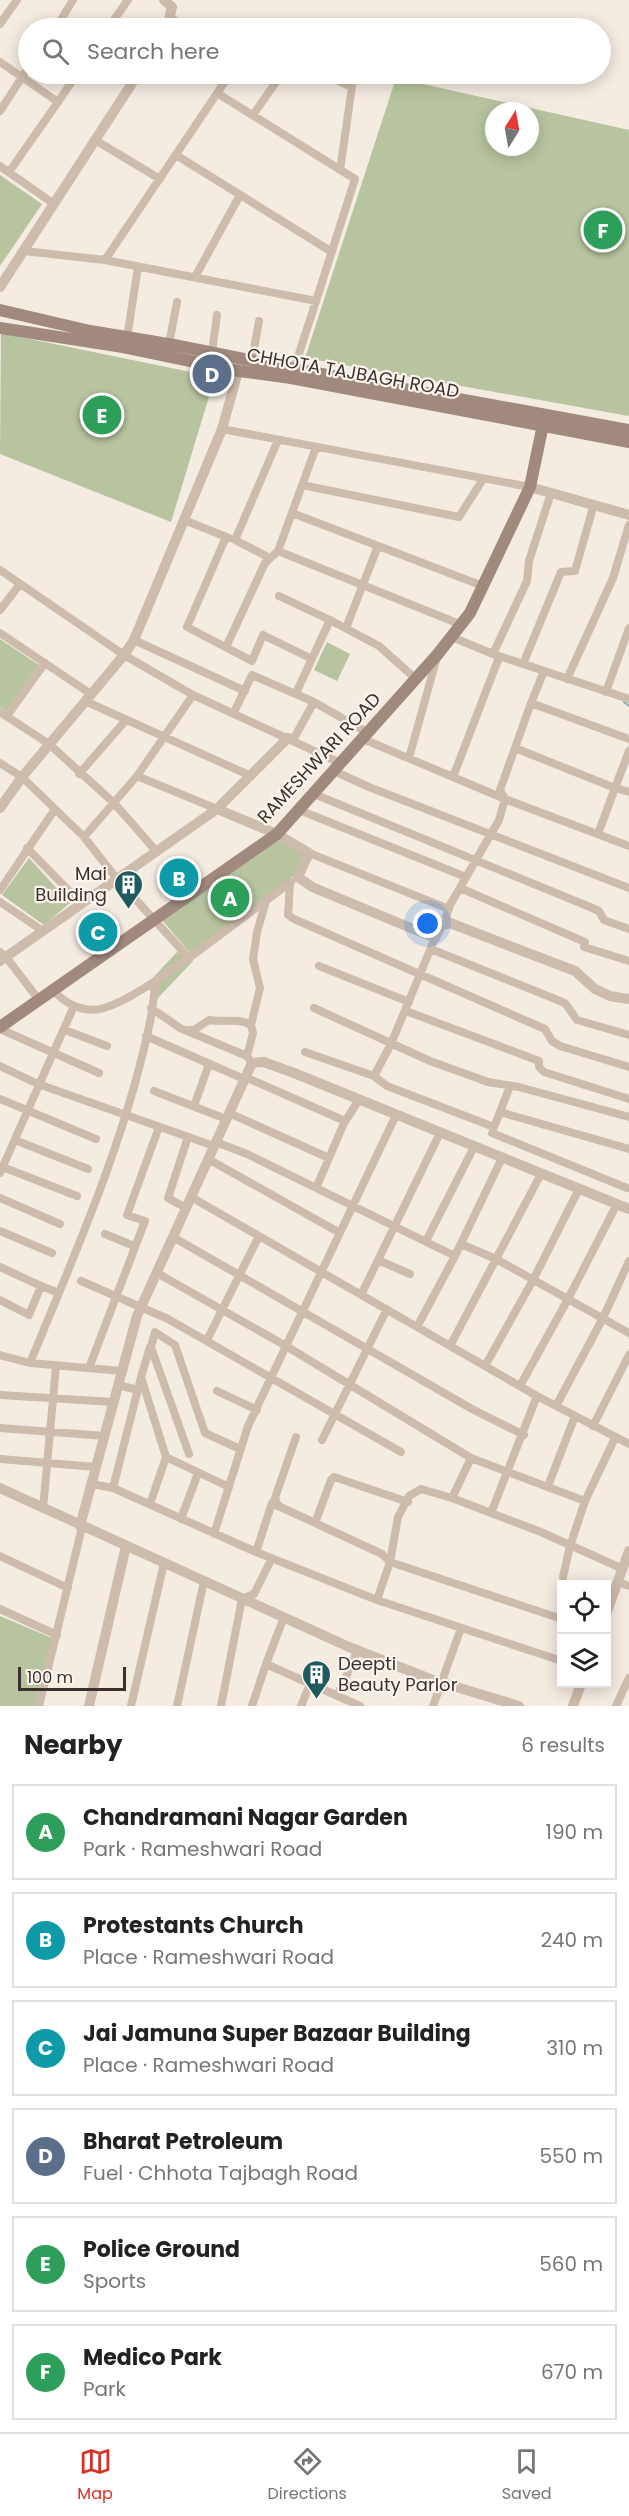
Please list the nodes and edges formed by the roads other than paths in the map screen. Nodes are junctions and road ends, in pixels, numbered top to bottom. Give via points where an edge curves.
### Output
1 (17, 0) edge
2 (73, 0) edge
3 (128, 0) edge
4 (164, 0) edge
5 (62, 18) edge
6 (115, 18) edge
7 (170, 18) edge
8 (0, 24) edge
9 (0, 62) edge
10 (18, 74) edge
11 (18, 83) edge
12 (32, 84) edge
13 (70, 84) edge
14 (131, 84) edge
15 (223, 84) edge
16 (275, 84) edge
17 (345, 84) edge
18 (352, 84) edge
19 (352, 87) junction
20 (217, 93) junction
21 (58, 102) junction
22 (0, 111) edge
23 (253, 115) junction
24 (95, 140) junction
25 (176, 155) junction
26 (0, 166) edge
27 (340, 170) junction
28 (9, 172) junction
29 (160, 179) junction
30 (240, 195) junction
31 (54, 204) junction
32 (24, 251) junction
33 (332, 252) junction
34 (105, 261) junction
35 (138, 267) junction
36 (195, 277) junction
37 (0, 287) edge
38 (316, 301) junction
39 (177, 302) dead end
40 (0, 310) edge
41 (218, 315) dead end
42 (259, 321) dead end
43 (0, 328) edge
44 (127, 338) junction
45 (169, 344) junction
46 (212, 352) junction
47 (247, 359) junction
48 (294, 369) junction
49 (239, 371) junction
50 (545, 421) junction
51 (222, 429) junction
52 (629, 430) edge
53 (278, 440) junction
54 (629, 442) edge
55 (316, 447) junction
56 (483, 479) junction
57 (302, 485) junction
58 (530, 487) junction
59 (551, 492) junction
60 (594, 504) junction
61 (292, 513) junction
62 (629, 515) edge
63 (184, 520) junction
64 (629, 525) edge
65 (231, 538) junction
66 (378, 546) junction
67 (278, 551) junction
68 (270, 558) junction
69 (0, 570) edge
70 (20, 584) junction
71 (364, 586) junction
72 (483, 586) junction
73 (279, 596) dead end
74 (0, 610) edge
75 (330, 620) junction
76 (462, 625) junction
77 (346, 628) junction
78 (629, 628) edge
79 (0, 633) edge
80 (452, 637) junction
81 (134, 640) junction
82 (226, 647) junction
83 (124, 655) junction
84 (437, 656) junction
85 (495, 657) junction
86 (312, 659) junction
87 (45, 663) junction
88 (523, 664) junction
89 (542, 676) dead end
90 (416, 679) junction
91 (567, 679) junction
92 (245, 691) junction
93 (606, 692) junction
94 (296, 693) junction
95 (193, 695) junction
96 (88, 697) junction
97 (629, 699) edge
98 (314, 702) junction
99 (531, 703) junction
100 (234, 712) junction
101 (3, 714) edge
102 (126, 720) junction
103 (365, 736) junction
104 (164, 737) junction
105 (291, 739) junction
106 (629, 739) edge
107 (49, 744) junction
108 (515, 748) junction
109 (629, 750) edge
110 (409, 758) junction
111 (0, 763) edge
112 (337, 767) junction
113 (79, 774) junction
114 (137, 776) junction
115 (251, 776) junction
116 (22, 777) junction
117 (453, 777) junction
118 (615, 788) junction
119 (629, 792) edge
120 (314, 794) junction
121 (505, 799) junction
122 (114, 803) junction
123 (0, 808) edge
124 (55, 809) junction
125 (217, 809) junction
126 (299, 810) junction
127 (277, 834) junction
128 (491, 834) junction
129 (598, 834) junction
130 (84, 837) junction
131 (629, 846) edge
132 (27, 848) junction
133 (157, 852) junction
134 (309, 853) junction
135 (475, 861) junction
136 (466, 877) junction
137 (117, 879) junction
138 (294, 880) junction
139 (460, 888) junction
140 (629, 888) edge
141 (0, 890) edge
142 (267, 900) junction
143 (0, 902) edge
144 (82, 904) junction
145 (449, 909) junction
146 (155, 919) junction
147 (450, 923) junction
148 (629, 929) edge
149 (43, 931) junction
150 (433, 943) junction
151 (2, 957) edge
152 (189, 958) junction
153 (629, 961) edge
154 (319, 966) dead end
155 (420, 975) junction
156 (156, 981) junction
157 (53, 990) junction
158 (629, 999) edge
159 (39, 1000) junction
160 (74, 1006) junction
161 (407, 1006) junction
162 (151, 1008) junction
163 (314, 1008) dead end
164 (251, 1025) junction
165 (0, 1028) edge
166 (65, 1030) junction
167 (185, 1030) junction
168 (629, 1035) edge
169 (146, 1036) junction
170 (391, 1044) junction
171 (106, 1046) dead end
172 (305, 1052) dead end
173 (54, 1054) junction
174 (250, 1059) junction
175 (209, 1064) junction
176 (0, 1066) edge
177 (629, 1067) edge
178 (99, 1073) dead end
179 (374, 1076) junction
180 (245, 1078) junction
181 (40, 1084) junction
182 (510, 1086) junction
183 (154, 1090) dead end
184 (0, 1099) edge
185 (629, 1099) edge
186 (359, 1101) junction
187 (194, 1106) junction
188 (28, 1112) junction
189 (500, 1112) junction
190 (124, 1115) junction
191 (396, 1115) junction
192 (228, 1116) junction
193 (629, 1117) edge
194 (345, 1121) junction
195 (159, 1127) junction
196 (493, 1130) junction
197 (440, 1133) junction
198 (188, 1137) junction
199 (96, 1139) dead end
200 (15, 1140) junction
201 (215, 1144) junction
202 (474, 1147) junction
203 (629, 1149) edge
204 (486, 1152) junction
205 (329, 1158) junction
206 (502, 1158) junction
207 (208, 1159) junction
208 (1, 1169) edge
209 (88, 1169) dead end
210 (541, 1174) junction
211 (316, 1188) junction
212 (627, 1188) dead end
213 (579, 1189) junction
214 (77, 1196) dead end
215 (191, 1197) junction
216 (0, 1198) edge
217 (617, 1204) junction
218 (353, 1206) junction
219 (186, 1208) junction
220 (629, 1209) edge
221 (60, 1224) dead end
222 (394, 1226) junction
223 (0, 1231) edge
224 (340, 1233) junction
225 (105, 1234) dead end
226 (173, 1236) junction
227 (259, 1236) junction
228 (426, 1241) junction
229 (461, 1244) junction
230 (134, 1246) junction
231 (52, 1253) dead end
232 (455, 1256) junction
233 (496, 1259) junction
234 (378, 1260) junction
235 (629, 1261) edge
236 (0, 1267) edge
237 (322, 1272) junction
238 (157, 1273) junction
239 (410, 1274) dead end
240 (238, 1276) junction
241 (533, 1280) junction
242 (81, 1281) dead end
243 (41, 1286) junction
244 (59, 1293) junction
245 (361, 1295) junction
246 (115, 1297) junction
247 (568, 1299) junction
248 (0, 1300) edge
249 (142, 1305) junction
250 (222, 1309) junction
251 (387, 1309) junction
252 (303, 1311) junction
253 (603, 1318) junction
254 (417, 1327) junction
255 (629, 1332) edge
256 (207, 1340) junction
257 (286, 1346) junction
258 (450, 1346) junction
259 (151, 1347) junction
260 (369, 1349) junction
261 (0, 1355) edge
262 (629, 1355) edge
263 (30, 1363) junction
264 (56, 1366) junction
265 (485, 1366) junction
266 (89, 1368) junction
267 (122, 1371) junction
268 (141, 1377) junction
269 (270, 1377) junction
270 (118, 1384) junction
271 (350, 1385) junction
272 (520, 1386) junction
273 (138, 1390) junction
274 (217, 1390) dead end
275 (0, 1395) edge
276 (537, 1396) junction
277 (53, 1399) junction
278 (114, 1402) junction
279 (556, 1406) junction
280 (256, 1410) junction
281 (335, 1415) junction
282 (575, 1416) junction
283 (593, 1426) junction
284 (0, 1428) edge
285 (50, 1432) junction
286 (524, 1435) junction
287 (105, 1436) junction
288 (296, 1437) dead end
289 (615, 1438) junction
290 (322, 1440) dead end
291 (629, 1444) edge
292 (240, 1449) junction
293 (401, 1452) dead end
294 (189, 1454) dead end
295 (166, 1457) junction
296 (471, 1458) junction
297 (0, 1459) edge
298 (47, 1463) junction
299 (96, 1467) junction
300 (507, 1471) junction
301 (198, 1473) junction
302 (92, 1484) junction
303 (548, 1486) junction
304 (229, 1487) junction
305 (0, 1488) edge
306 (113, 1488) junction
307 (452, 1498) junction
308 (585, 1501) junction
309 (408, 1502) junction
310 (150, 1504) junction
311 (278, 1506) junction
312 (43, 1509) junction
313 (492, 1513) junction
314 (181, 1519) junction
315 (315, 1523) junction
316 (81, 1526) junction
317 (214, 1533) junction
318 (126, 1546) junction
319 (570, 1546) junction
320 (629, 1551) edge
321 (256, 1552) junction
322 (0, 1556) edge
323 (272, 1558) junction
324 (390, 1562) junction
325 (165, 1563) junction
326 (622, 1569) junction
327 (563, 1577) dead end
328 (204, 1581) junction
329 (618, 1582) junction
330 (629, 1587) edge
331 (68, 1588) junction
332 (242, 1599) junction
333 (377, 1600) junction
334 (611, 1601) edge
335 (0, 1609) edge
336 (284, 1617) junction
337 (557, 1618) edge
338 (461, 1628) junction
339 (57, 1635) junction
340 (358, 1650) junction
341 (557, 1660) edge
342 (266, 1664) junction
343 (629, 1678) edge
344 (443, 1683) junction
345 (310, 1684) junction
346 (579, 1688) edge
347 (337, 1696) junction
348 (39, 1706) edge
349 (89, 1706) edge
350 (131, 1706) edge
351 (177, 1706) edge
352 (221, 1706) edge
353 (252, 1706) edge
354 (301, 1706) edge
355 (360, 1706) edge
356 (433, 1706) edge
357 (519, 1706) edge
358 (573, 1706) edge
359 (616, 1706) edge

1 - 8 street
2 - 5 street
3 - 6 street
4 - 7 street via 172,7
9 - 10 street
11 - 22 street
12 - 21 street
13 - 21 street
14 - 24 street
15 - 20 street
16 - 23 street
17 - 19 street
18 - 19 street
19 - 27 street
20 - 23 street
20 - 25 street
21 - 28 street
23 - 27 street
24 - 29 street
24 - 31 street
25 - 29 street
25 - 30 street
26 - 28 street
27 - 33 street via 355,179
28 - 31 street
29 - 34 street
30 - 33 street
30 - 36 street
31 - 32 street
32 - 34 street
32 - 37 street
33 - 38 street
34 - 35 street
35 - 36 street
35 - 44 street
36 - 38 street
38 - 48 street
39 - 45 street
40 - 44 main road
41 - 46 street
42 - 47 street
43 - 49 main road, CHHOTA TAJBAGH ROAD via 123,347
44 - 45 main road
45 - 46 main road
46 - 47 main road
47 - 48 main road
47 - 49 street
48 - 50 main road via 431,392
49 - 50 main road, CHHOTA TAJBAGH ROAD
49 - 51 street
50 - 52 main road
50 - 54 main road, CHHOTA TAJBAGH ROAD
50 - 58 main road, RAMESHWARI ROAD
51 - 53 street
51 - 63 street
53 - 55 street
53 - 65 street
55 - 56 street
55 - 57 street
56 - 57 street via 459,517
56 - 58 street
57 - 61 street
58 - 59 street
58 - 72 main road, RAMESHWARI ROAD
59 - 60 street
59 - 85 street via 529,561 527,581
60 - 62 street
60 - 88 street via 575,571 561,572
61 - 66 street
61 - 67 street
63 - 65 street
63 - 81 street
64 - 91 street via 613,578
65 - 68 street
65 - 82 street via 187,627
66 - 71 street
66 - 72 street
67 - 68 street
67 - 71 street
68 - 82 street
69 - 70 street
70 - 74 street
70 - 83 street
71 - 76 street
71 - 77 street
72 - 76 main road, RAMESHWARI ROAD
73 - 75 street
75 - 77 street
75 - 86 street
76 - 80 main road, RAMESHWARI ROAD
77 - 90 street via 388,652
78 - 93 street
79 - 87 street
80 - 84 main road, RAMESHWARI ROAD
80 - 85 street
81 - 83 street
81 - 92 street
82 - 86 street via 252,661 263,635
83 - 95 street
83 - 96 street
84 - 90 main road, RAMESHWARI ROAD
84 - 110 street
85 - 88 street
85 - 117 street
86 - 94 street
87 - 96 street
87 - 101 street
88 - 91 street
89 - 99 street
90 - 103 main road, RAMESHWARI ROAD
91 - 93 street
92 - 94 street via 252,675
92 - 100 street
93 - 97 street
94 - 98 street
95 - 100 street
95 - 104 street
96 - 102 street
96 - 107 street
98 - 103 street
98 - 105 street
99 - 106 street
99 - 108 street
100 - 105 street
101 - 107 street
102 - 104 street
102 - 113 street
103 - 110 street
103 - 112 main road, RAMESHWARI ROAD
104 - 114 street
104 - 115 street
105 - 112 street
105 - 115 street
107 - 113 street
107 - 116 street
108 - 118 street
108 - 121 street via 500,790
109 - 118 street
110 - 117 street
111 - 116 street
112 - 120 main road, RAMESHWARI ROAD
112 - 128 street via 369,787
113 - 122 street
114 - 122 street
114 - 125 street
115 - 125 street
116 - 123 street
116 - 124 street
117 - 121 street
118 - 119 street
118 - 129 street
120 - 126 main road, RAMESHWARI ROAD
120 - 135 street
121 - 128 street
121 - 129 street
122 - 130 street
122 - 133 street
124 - 130 street
124 - 132 street
125 - 127 street
125 - 133 street
126 - 127 main road, RAMESHWARI ROAD
126 - 136 street
127 - 134 street
127 - 146 main road, RAMESHWARI ROAD
128 - 135 street
128 - 140 street
129 - 131 street
130 - 137 street
132 - 141 street
132 - 144 street
133 - 137 street
134 - 138 street
134 - 145 street
135 - 136 street
135 - 148 street via 590,907 599,911 604,920
136 - 139 street
137 - 144 street
137 - 146 street
138 - 142 street
138 - 150 street
138 - 155 street via 288,915
139 - 145 street
139 - 153 street via 585,942 584,947
142 - 152 street
142 - 164 street via 253,959 260,988
143 - 149 street
144 - 149 street
145 - 147 street via 446,917
146 - 152 street
146 - 157 main road, RAMESHWARI ROAD
147 - 150 street via 441,926
147 - 158 street via 575,970 595,988
149 - 151 street
150 - 155 street
150 - 168 street via 565,1002 577,1020
151 - 159 street
152 - 156 street
154 - 161 street
155 - 161 street
155 - 177 street via 545,1029 560,1046
156 - 160 street via 103,1009
156 - 162 street
157 - 159 main road, RAMESHWARI ROAD
157 - 160 street via 62,1001
159 - 165 main road, RAMESHWARI ROAD
160 - 166 street
161 - 170 street
161 - 185 street via 539,1061 544,1072
162 - 167 street
162 - 169 street
163 - 170 street
164 - 167 street via 238,1020 209,1020 194,1030
164 - 174 street
165 - 173 street
166 - 171 street
166 - 173 street
167 - 174 street
169 - 175 street
169 - 190 street
170 - 179 street
170 - 182 street via 430,1062
172 - 179 street
173 - 178 street
173 - 181 street
174 - 180 street
174 - 186 street
175 - 180 street
175 - 187 street
176 - 181 street
179 - 196 street via 387,1086
180 - 192 street
180 - 194 street
181 - 188 street
181 - 190 street
182 - 189 street
182 - 193 street
183 - 187 street
184 - 188 street
186 - 191 street
186 - 194 street
187 - 192 street
188 - 199 street
188 - 200 street
189 - 196 street
189 - 203 street
190 - 195 street
190 - 244 street
191 - 197 street
191 - 218 street
192 - 201 street
192 - 205 street
194 - 205 street
195 - 198 street
195 - 230 street via 127,1215 145,1221
196 - 204 street
196 - 212 street
197 - 202 street
197 - 222 street
198 - 201 street
198 - 219 street via 168,1198
200 - 208 street
200 - 209 street
201 - 207 street
201 - 211 street
202 - 204 street
202 - 228 street
204 - 206 street
205 - 211 street
206 - 210 street
206 - 229 street
207 - 215 street
207 - 224 street
208 - 214 street
210 - 213 street
210 - 233 street
211 - 218 street
213 - 217 street
213 - 241 street
215 - 219 street
215 - 227 street
216 - 221 street
217 - 220 street
217 - 247 street
218 - 222 street
218 - 224 street
219 - 226 street
222 - 228 street
222 - 234 street
223 - 231 street
224 - 237 street
225 - 230 street
226 - 238 street
226 - 240 street
227 - 237 street
227 - 240 street
228 - 232 street
229 - 232 street
229 - 233 street
230 - 246 street
232 - 254 street
233 - 241 street
233 - 258 street
234 - 239 street
234 - 245 street
235 - 253 street
236 - 243 street
237 - 245 street
237 - 252 street
238 - 249 street
238 - 250 street
240 - 250 street
240 - 252 street
241 - 247 street
241 - 265 street
242 - 246 street
243 - 244 street
243 - 248 street via 28,1315
244 - 263 street
245 - 251 street
246 - 249 street
246 - 266 street
247 - 253 street
247 - 272 street
249 - 256 street
249 - 267 street
250 - 256 street
250 - 257 street
251 - 254 street
251 - 260 street
252 - 257 street
252 - 260 street
253 - 255 street
253 - 279 street
254 - 258 street
256 - 269 street
257 - 269 street
257 - 271 street
258 - 265 street
259 - 268 street
259 - 292 street via 155,1332 175,1345 205,1433
259 - 294 street
260 - 271 street
260 - 286 street
261 - 263 street
262 - 283 street
263 - 264 street
264 - 266 street
264 - 277 street
265 - 272 street
266 - 267 street
267 - 270 street
268 - 273 street
268 - 295 street
269 - 280 street
269 - 281 street
270 - 273 street
270 - 278 street
271 - 281 street
271 - 296 street
272 - 276 street
273 - 306 street
274 - 280 street
275 - 277 street
276 - 279 street
276 - 286 street
277 - 278 street
277 - 285 street
278 - 287 street
279 - 282 street
280 - 292 street
281 - 290 street
281 - 293 street
282 - 283 street
282 - 303 street
283 - 289 street
284 - 285 street
285 - 287 street
285 - 298 street
286 - 300 street
287 - 299 street
288 - 311 street via 276,1494
289 - 291 street
289 - 308 street
292 - 304 street
295 - 301 street
295 - 310 street
296 - 300 street
296 - 307 street
297 - 298 street
298 - 299 street
298 - 312 street
299 - 302 street
300 - 303 street
300 - 313 street
301 - 304 street
301 - 314 street
302 - 306 street
302 - 316 street
303 - 308 street
304 - 317 street
305 - 312 street
306 - 310 street
307 - 309 street via 422,1488 409,1496
307 - 313 street
308 - 319 street
309 - 315 street via 334,1477
309 - 324 street via 398,1517
310 - 314 street
311 - 315 street
311 - 321 street via 272,1503
312 - 316 street
313 - 319 street
314 - 317 street
315 - 324 street via 382,1554
316 - 318 street
316 - 331 street
317 - 321 street
318 - 325 street
318 - 349 street
319 - 326 street
319 - 327 street
320 - 326 street
321 - 323 street
322 - 331 street
323 - 332 street via 254,1594
323 - 333 street
324 - 333 street
324 - 337 street
325 - 328 street
325 - 350 street
326 - 329 street
328 - 332 street
328 - 351 street
329 - 330 street
329 - 334 street
331 - 339 street
332 - 336 street
332 - 352 street
333 - 338 street
335 - 339 street
336 - 340 street
336 - 342 street
338 - 341 street
338 - 344 street
339 - 348 street
340 - 344 street
340 - 347 street
342 - 345 street
342 - 353 street
343 - 359 street
344 - 356 street
344 - 357 street
345 - 347 street
345 - 354 street
346 - 358 street
347 - 355 street

